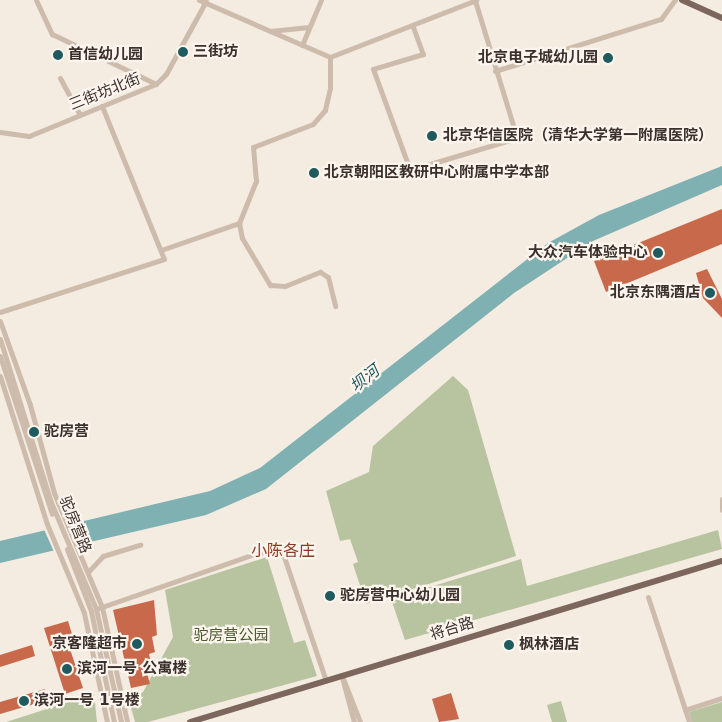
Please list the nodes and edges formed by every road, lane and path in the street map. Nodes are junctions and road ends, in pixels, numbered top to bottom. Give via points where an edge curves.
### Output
1 (36, 0) edge
2 (199, 0) edge
3 (321, 0) edge
4 (476, 0) edge
5 (675, 0) edge
6 (682, 0) edge
7 (206, 1) edge
8 (722, 18) edge
9 (309, 27) junction
10 (412, 27) junction
11 (269, 31) junction
12 (302, 45) junction
13 (330, 57) junction
14 (495, 71) junction
15 (60, 78) dead end
16 (156, 84) junction
17 (102, 106) junction
18 (80, 116) junction
19 (0, 132) edge
20 (239, 223) junction
21 (161, 250) junction
22 (335, 306) dead end
23 (0, 312) edge
24 (0, 321) edge
25 (0, 339) edge
26 (0, 356) edge
27 (0, 376) edge
28 (722, 499) edge
29 (722, 510) edge
30 (57, 521) junction
31 (140, 545) dead end
32 (722, 561) edge
33 (88, 572) junction
34 (648, 596) dead end
35 (102, 607) junction
36 (94, 610) junction
37 (84, 613) junction
38 (342, 676) junction
39 (326, 681) junction
40 (722, 698) edge
41 (685, 710) junction
42 (107, 722) edge
43 (114, 722) edge
44 (121, 722) edge
45 (127, 722) edge
46 (190, 722) edge
47 (354, 722) edge
48 (360, 722) edge
49 (689, 722) edge

1 - 16 street via 52,34
2 - 7 street
3 - 9 street
4 - 10 street
4 - 14 street
5 - 14 street via 661,19
6 - 8 main road
7 - 11 street
7 - 16 street, 三街坊北街
9 - 11 street
9 - 12 street
10 - 13 street
10 - 14 street via 423,54 373,69 410,170 516,138
11 - 12 street
12 - 13 street
13 - 20 street via 330,88 325,110 313,124 253,147 256,180
15 - 18 street
16 - 17 street, 三街坊北街
17 - 18 street, 三街坊北街
17 - 21 street
18 - 19 street, 三街坊北街 via 29,136
20 - 21 street
20 - 22 street via 242,238 270,285 284,286 320,272 328,277
21 - 23 street via 164,259
24 - 33 street via 66,518
25 - 30 street, 驼房营路
26 - 30 street, 驼房营路
27 - 37 street via 47,524
28 - 29 street
30 - 36 street, 驼房营路
31 - 33 street via 103,556
32 - 38 main road, 将台路
33 - 35 street
34 - 41 street
35 - 36 street
35 - 39 street via 251,555 281,548
35 - 45 street
36 - 37 street
36 - 43 street, 驼房营路
36 - 44 street, 驼房营路
37 - 42 street
38 - 39 main road, 将台路
38 - 47 street
38 - 48 street
39 - 46 main road, 将台路
40 - 41 street
41 - 49 street

